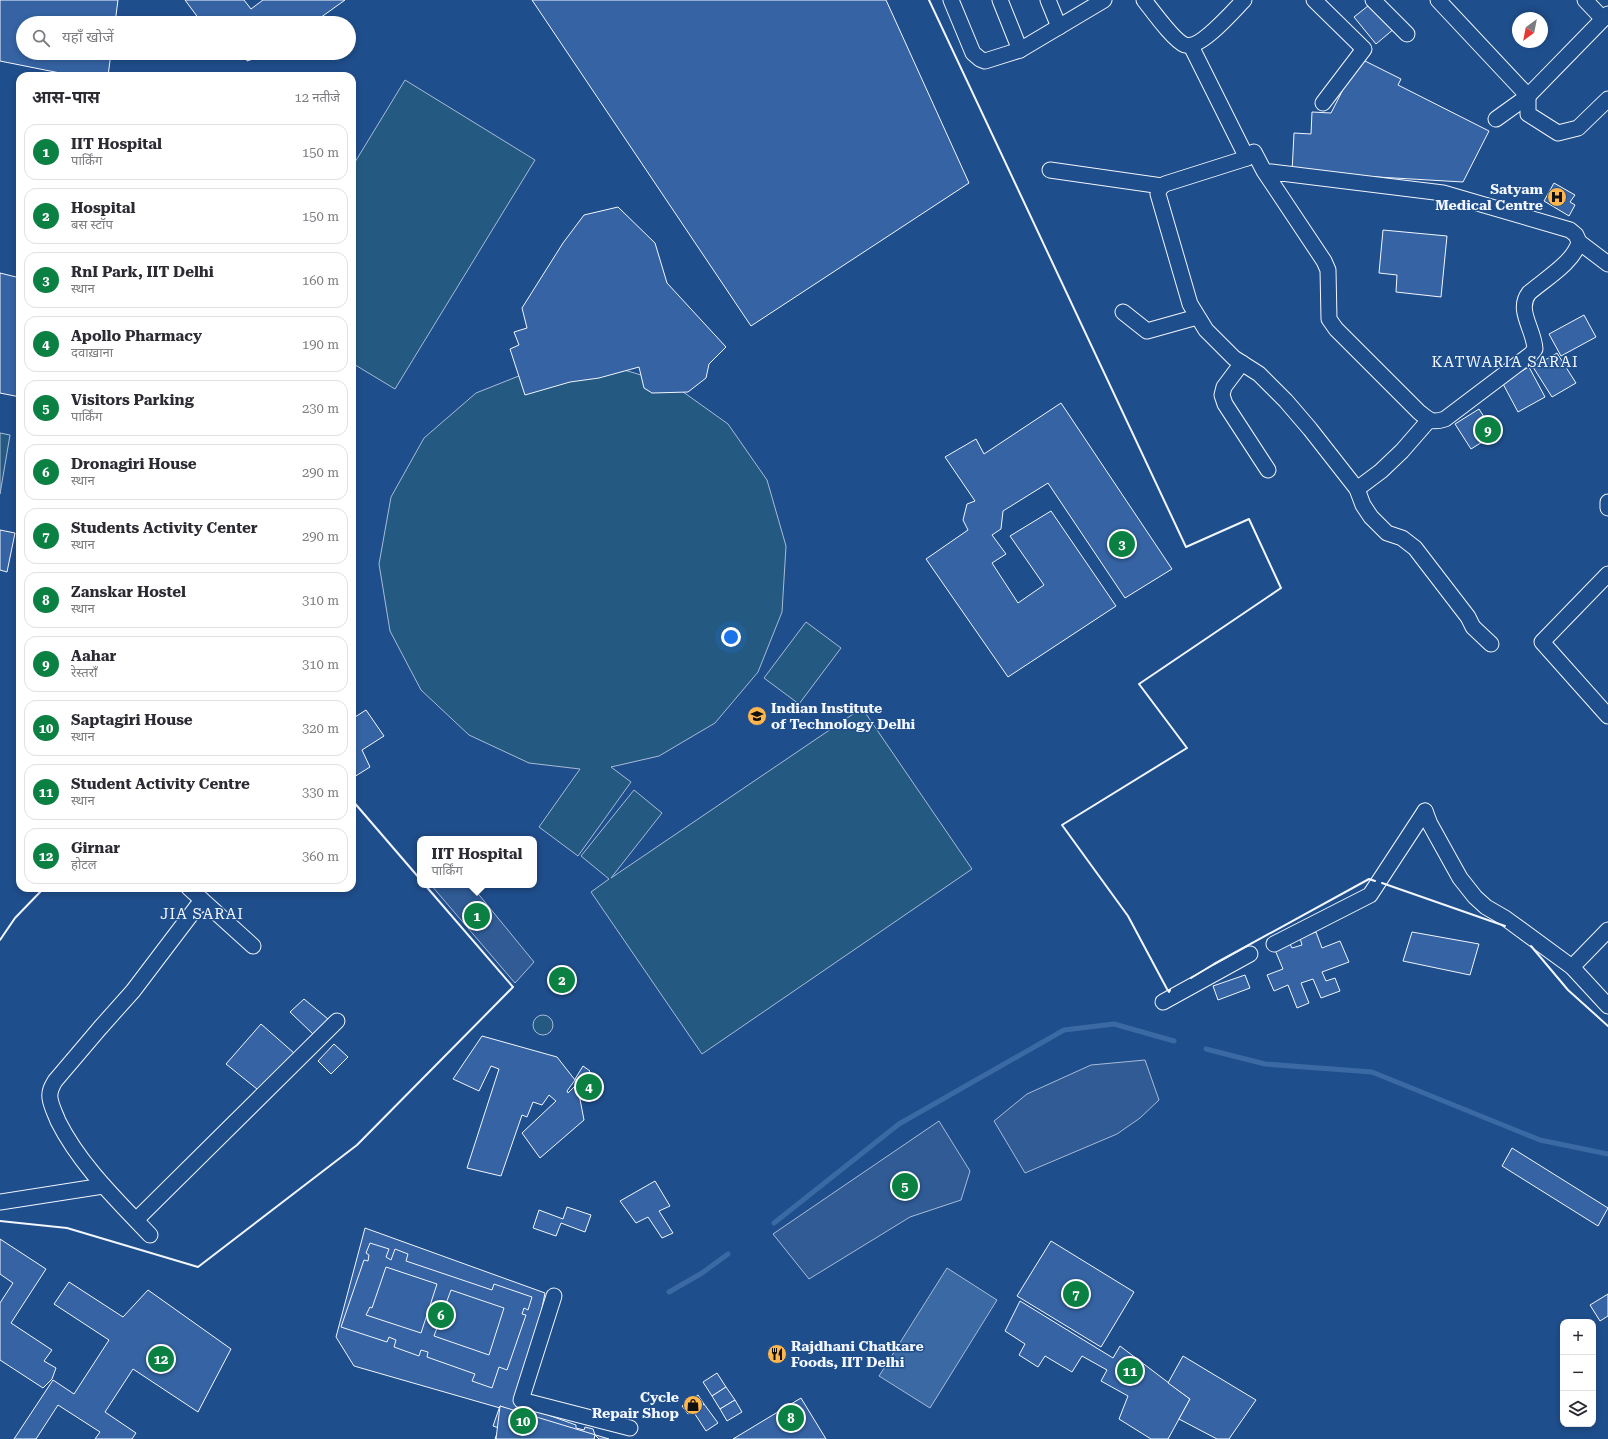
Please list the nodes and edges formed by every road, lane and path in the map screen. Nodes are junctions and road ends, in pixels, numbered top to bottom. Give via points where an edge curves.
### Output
1 (951, 0) edge
2 (1000, 0) edge
3 (1048, 0) edge
4 (1104, 0) edge
5 (1144, 0) edge
6 (1244, 0) edge
7 (1314, 0) edge
8 (1372, 0) edge
9 (1438, 0) edge
10 (1585, 0) edge
11 (1606, 16) edge
12 (1059, 27) junction
13 (1407, 34) dead end
14 (1191, 46) junction
15 (1020, 50) junction
16 (1528, 96) junction
17 (1608, 99) edge
18 (1323, 103) dead end
19 (1496, 119) dead end
20 (1247, 158) junction
21 (1050, 170) dead end
22 (1264, 171) junction
23 (1162, 186) junction
24 (1579, 242) junction
25 (1608, 264) edge
26 (1123, 312) dead end
27 (1197, 316) junction
28 (1242, 363) junction
29 (1429, 420) junction
30 (1268, 470) dead end
31 (1356, 488) junction
32 (1608, 502) edge
33 (1608, 508) edge
34 (1608, 574) edge
35 (1491, 644) dead end
36 (1608, 716) edge
37 (193, 892) edge
38 (202, 900) junction
39 (1608, 930) edge
40 (1274, 944) dead end
41 (253, 946) dead end
42 (1250, 954) dead end
43 (1572, 967) junction
44 (1163, 1002) dead end
45 (1608, 1006) edge
46 (337, 1021) dead end
47 (103, 1186) junction
48 (0, 1202) edge
49 (136, 1220) junction
50 (150, 1235) dead end
51 (554, 1296) dead end
52 (630, 1428) dead end

1 - 15 street via 973,53 980,59 992,60
2 - 15 street
3 - 12 street
4 - 12 street
5 - 14 street via 1177,40
6 - 14 street via 1204,39
7 - 18 street via 1364,49
8 - 13 street
9 - 16 street
10 - 11 street
11 - 16 street
12 - 15 street
14 - 20 street
16 - 17 street via 1528,114 1558,134 1578,128
16 - 19 street
20 - 22 street via 1254,152
20 - 23 street
21 - 23 street
22 - 24 street via 1443,193 1570,230
22 - 29 street via 1328,270 1329,319 1336,329
23 - 27 street via 1158,194 1190,304
24 - 25 street
24 - 29 street via 1570,259 1525,298 1524,311 1535,339 1535,349 1531,354 1445,419 1436,422
26 - 27 street via 1147,331
27 - 28 street via 1206,330
28 - 30 street via 1224,387 1222,395 1225,404
28 - 31 street via 1259,374 1286,401
29 - 31 street via 1381,471
31 - 35 street via 1371,518 1387,532 1402,538 1415,548 1473,627
32 - 33 street
34 - 36 street via 1542,642
37 - 38 street
38 - 41 street
38 - 47 street via 133,991 60,1075 50,1091 52,1109 67,1138
39 - 43 street
40 - 43 street via 1370,895 1425,811 1460,878 1474,896 1486,908 1505,918
42 - 44 street
43 - 45 street
46 - 49 street
47 - 48 street
47 - 49 street
49 - 50 street
51 - 52 street via 521,1400

